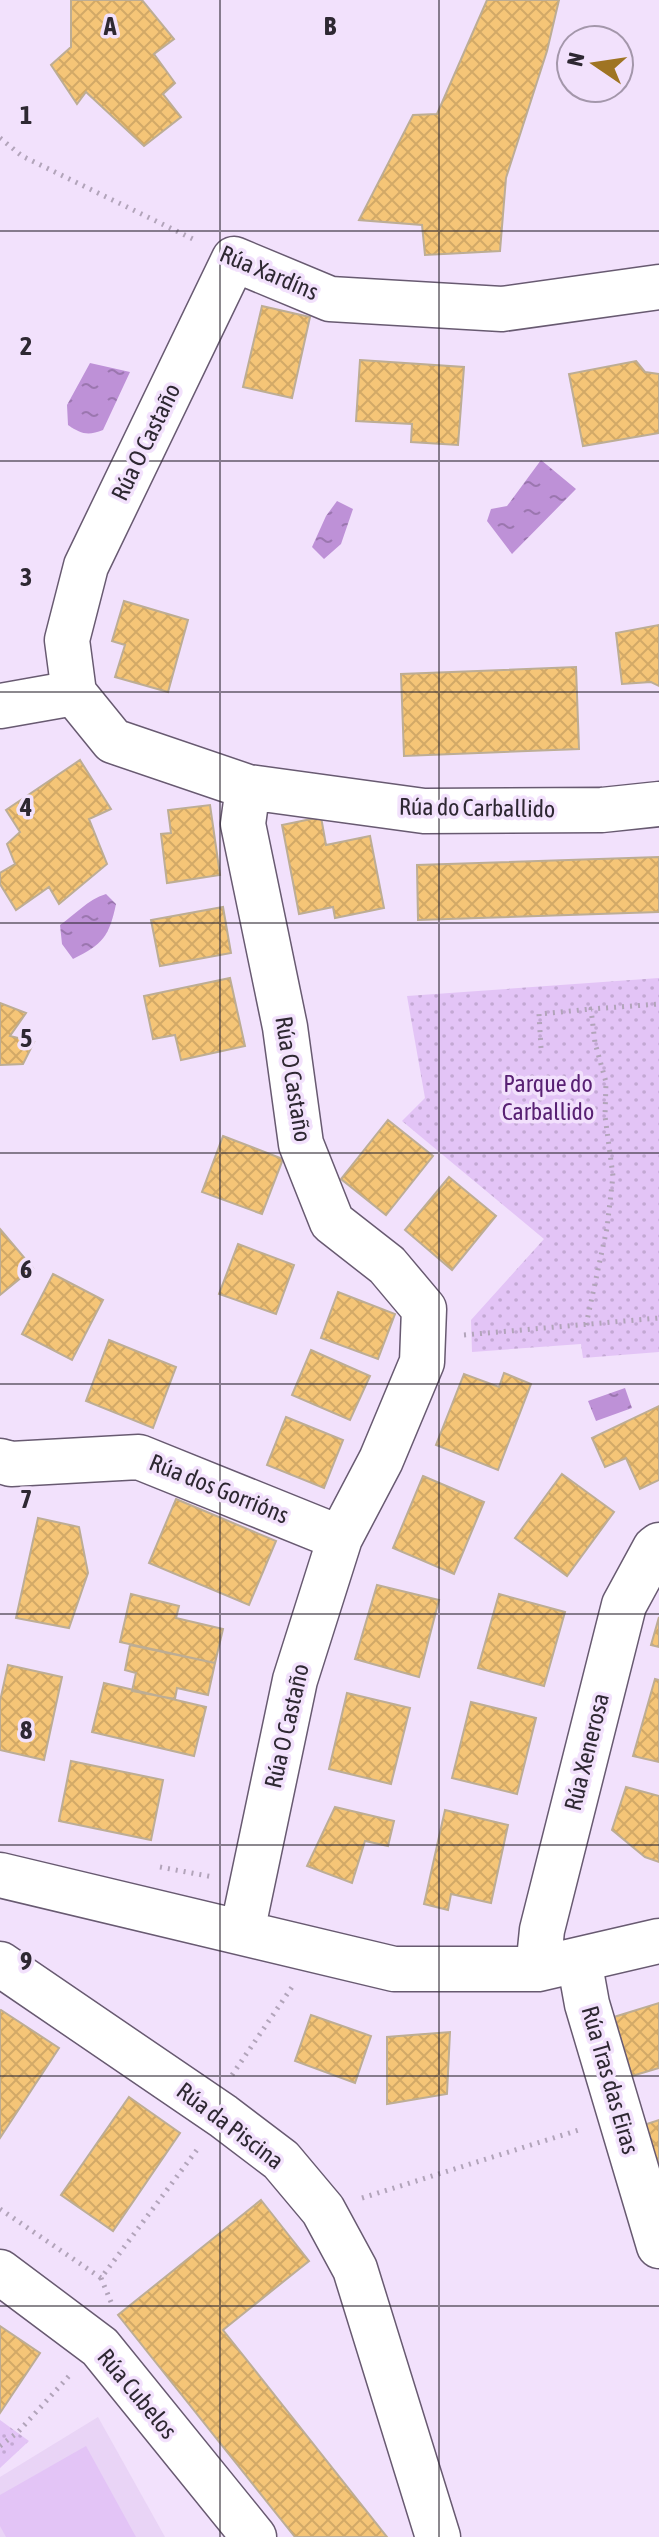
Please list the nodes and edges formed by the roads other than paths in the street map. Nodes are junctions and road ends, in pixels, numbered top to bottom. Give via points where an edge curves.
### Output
1 (234, 259) joint
2 (659, 287) edge
3 (74, 693) junction
4 (0, 706) edge
5 (248, 787) junction
6 (659, 804) edge
7 (0, 1461) edge
8 (340, 1538) junction
9 (659, 1545) edge
10 (0, 1875) edge
11 (242, 1932) junction
12 (659, 1941) edge
13 (0, 1964) edge
14 (558, 1964) junction
15 (659, 2246) edge
16 (0, 2272) edge
17 (254, 2537) edge
18 (438, 2537) edge

1 - 2 street, Rúa Xardíns via 330,299 502,309
1 - 3 street, Rúa O Castaño via 86,566 67,640
3 - 4 street
3 - 5 street via 113,741
5 - 6 street, Rúa do Carballido via 424,811 602,810
5 - 8 street, Rúa O Castaño via 243,824 285,1027 301,1144 332,1222 387,1265 424,1309 422,1362 381,1460
7 - 8 street, Rúa dos Gorrións via 139,1457
8 - 11 street, Rúa O Castaño via 295,1680
9 - 14 street, Rúa Xenerosa via 624,1605 542,1930
10 - 11 street
11 - 14 street via 394,1969
12 - 14 street
13 - 18 street, Rúa da Piscina via 227,2096 323,2210 355,2269
14 - 15 street, Rúa Tras das Eiras via 587,2004
16 - 17 street, Rúa Cubelos via 100,2347

